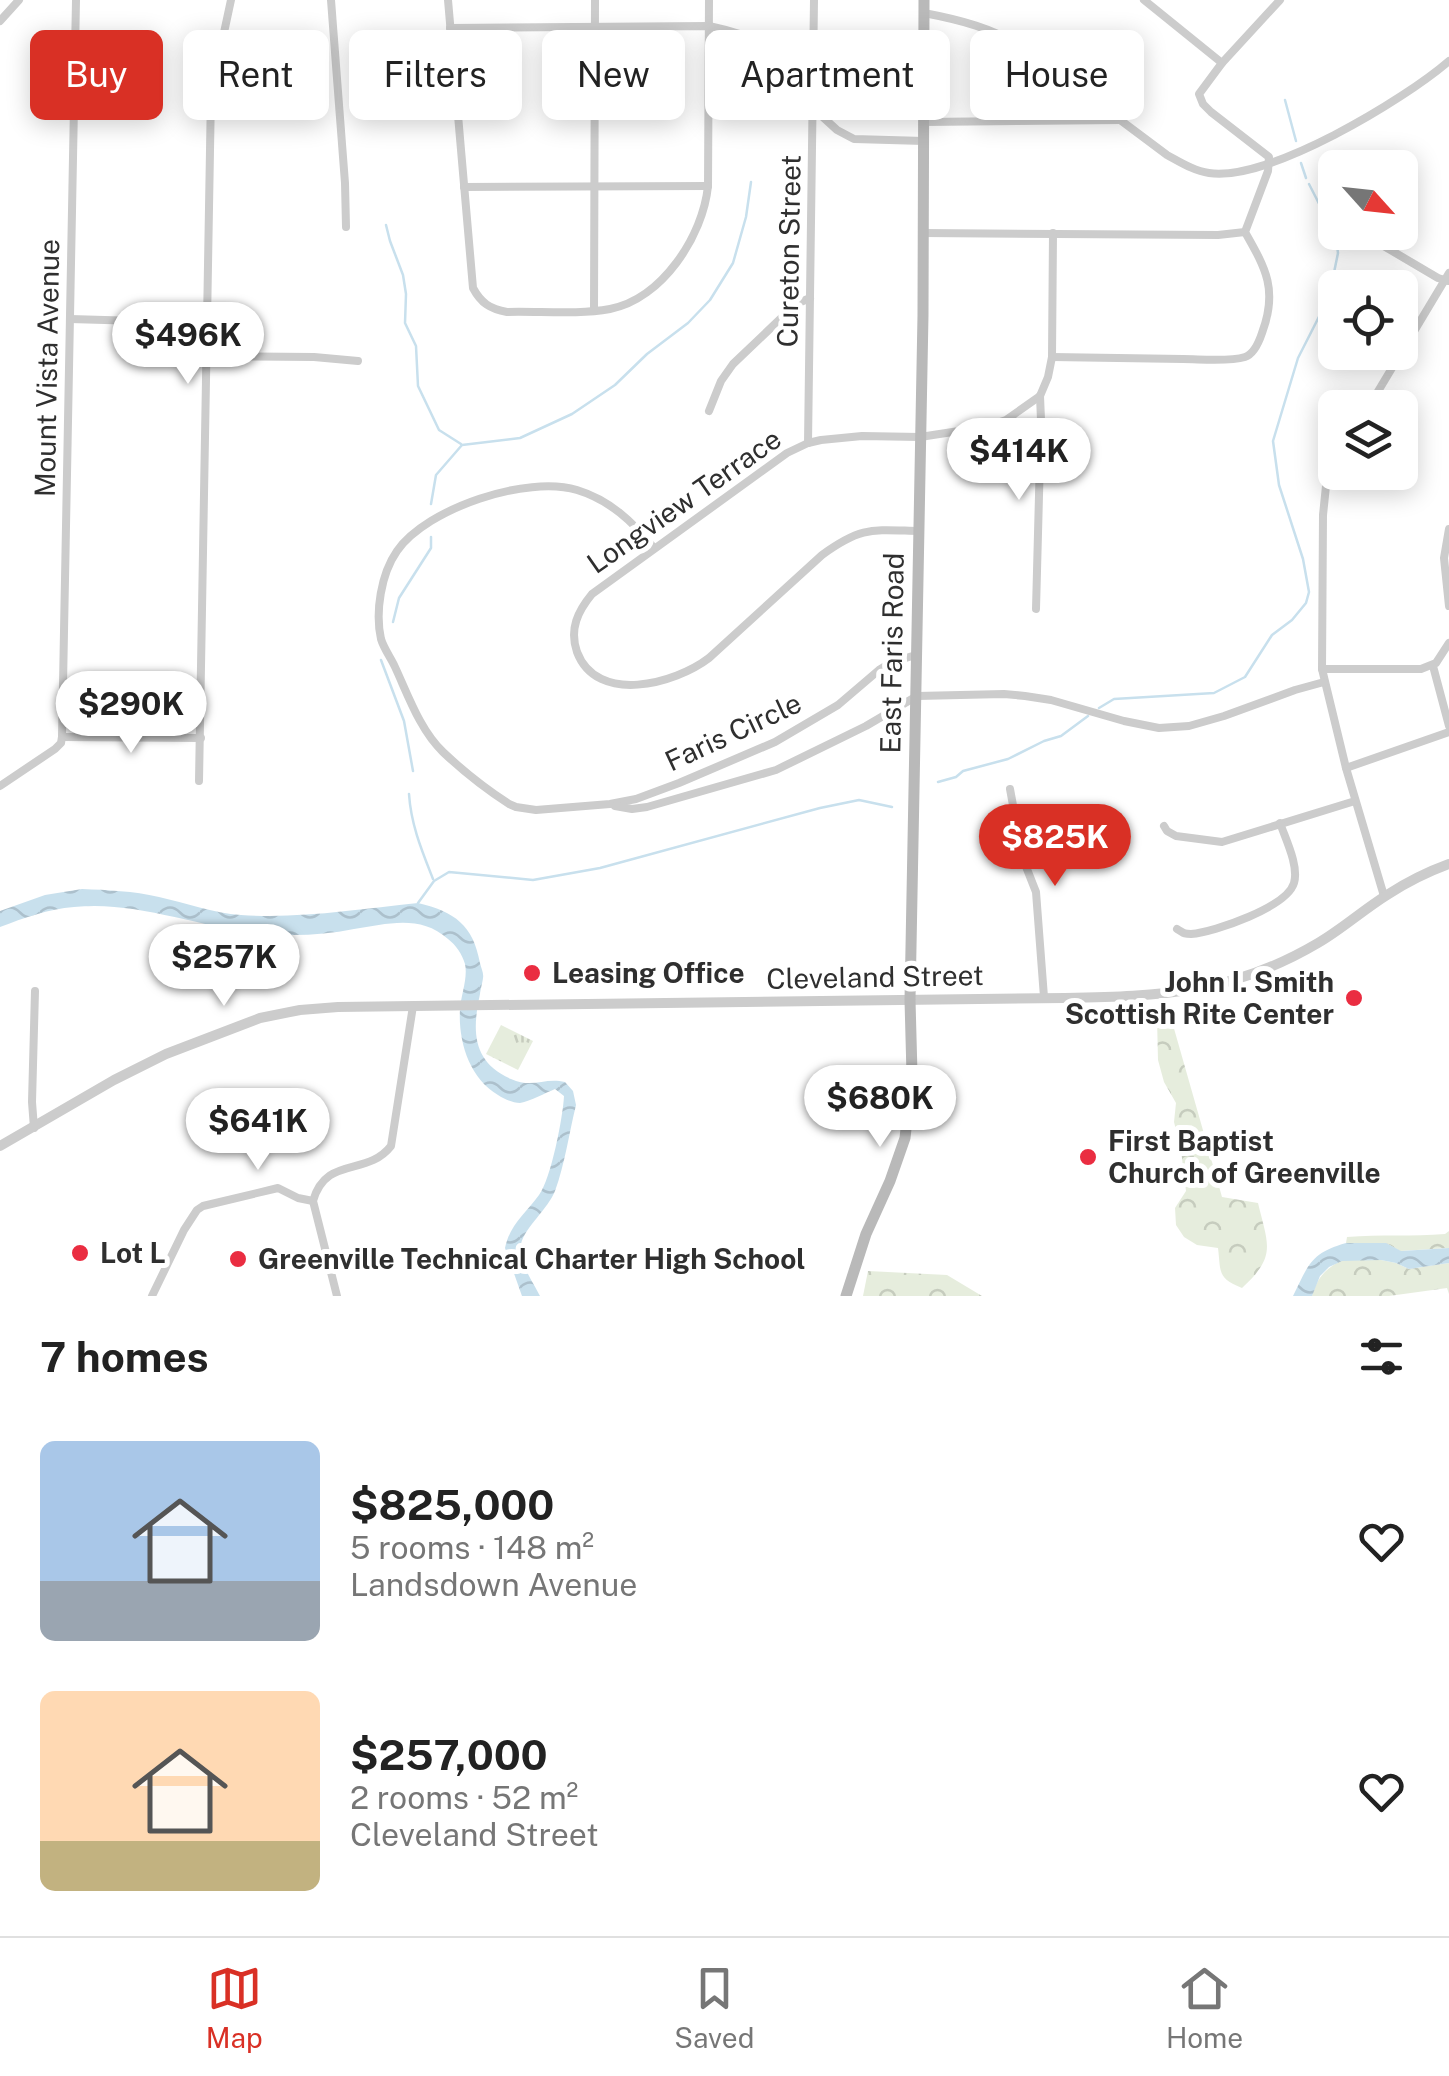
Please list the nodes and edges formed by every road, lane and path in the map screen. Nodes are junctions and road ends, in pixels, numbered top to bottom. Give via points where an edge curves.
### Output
1 (19, 0) edge
2 (76, 0) edge
3 (231, 0) edge
4 (331, 0) edge
5 (448, 0) edge
6 (594, 0) edge
7 (709, 0) edge
8 (814, 0) edge
9 (1144, 0) edge
10 (1280, 0) edge
11 (924, 6) edge
12 (0, 21) edge
13 (594, 26) junction
14 (709, 26) junction
15 (450, 28) junction
16 (730, 30) edge
17 (814, 30) edge
18 (990, 30) edge
19 (1449, 61) edge
20 (1222, 63) junction
21 (814, 120) edge
22 (827, 120) edge
23 (1121, 120) joint
24 (923, 122) junction
25 (924, 140) junction
26 (1270, 164) junction
27 (594, 186) junction
28 (708, 186) junction
29 (464, 187) junction
30 (346, 227) dead end
31 (1246, 232) junction
32 (924, 233) junction
33 (1053, 233) junction
34 (1390, 250) edge
35 (1448, 278) edge
36 (810, 298) junction
37 (594, 310) junction
38 (70, 319) junction
39 (208, 323) junction
40 (207, 356) junction
41 (1052, 357) junction
42 (358, 361) dead end
43 (1379, 390) edge
44 (1040, 396) junction
45 (709, 410) dead end
46 (920, 436) junction
47 (808, 443) junction
48 (1326, 490) edge
49 (1449, 529) edge
50 (920, 531) junction
51 (654, 548) junction
52 (1449, 606) edge
53 (1036, 609) dead end
54 (1449, 643) edge
55 (916, 655) junction
56 (1433, 666) junction
57 (1322, 668) junction
58 (1324, 682) junction
59 (917, 696) junction
60 (1449, 729) edge
61 (62, 737) junction
62 (201, 738) junction
63 (1346, 768) junction
64 (199, 781) dead end
65 (0, 786) edge
66 (1010, 789) dead end
67 (1355, 801) junction
68 (610, 804) junction
69 (1280, 823) junction
70 (1164, 826) dead end
71 (1449, 864) edge
72 (1384, 896) junction
73 (1177, 929) dead end
74 (35, 991) dead end
75 (1044, 997) junction
76 (910, 1000) junction
77 (413, 1006) junction
78 (34, 1128) junction
79 (0, 1146) edge
80 (313, 1201) junction
81 (152, 1296) edge
82 (337, 1296) edge
83 (846, 1296) edge

1 - 12 street
2 - 38 street, Mount Vista Avenue
3 - 39 street via 211,93
4 - 30 street
5 - 15 street
6 - 13 street
7 - 14 street
8 - 17 street, Cureton Street
9 - 20 street
10 - 20 street
11 - 18 street
11 - 24 main road, East Faris Road
13 - 14 street
13 - 15 street
13 - 27 street
14 - 16 street
14 - 28 street
15 - 29 street
19 - 26 street via 1392,102
20 - 26 street via 1200,99
21 - 36 street, Cureton Street
22 - 25 street via 854,139
23 - 24 street
23 - 26 street via 1204,172 1239,173
24 - 25 main road, East Faris Road
25 - 32 main road, East Faris Road
26 - 31 street
27 - 28 street
27 - 29 street
27 - 37 street
28 - 37 street via 698,228 656,285 623,305
29 - 37 street via 473,288 485,304 507,312
31 - 33 street
31 - 41 street via 1270,289 1270,308 1250,354
32 - 33 street
32 - 46 main road, East Faris Road
33 - 41 street
34 - 35 street
35 - 43 street
36 - 45 street via 725,373
36 - 47 street, Cureton Street
38 - 39 street
38 - 61 street, Mount Vista Avenue
39 - 40 street
40 - 42 street
40 - 62 street
41 - 44 street
44 - 46 street, Longview Terrace via 1001,423
44 - 53 street
46 - 47 street, Longview Terrace
46 - 50 main road, East Faris Road
47 - 51 street, Longview Terrace
48 - 57 street
49 - 52 street
50 - 51 street, Longview Terrace via 876,530 841,541 690,671 656,682 606,681 580,658 576,617 592,594
50 - 55 main road, East Faris Road
51 - 68 street, Faris Circle via 628,518 597,498 563,487 527,488 468,504 424,526 397,551 383,584 382,640 440,750 516,808
54 - 56 street
55 - 59 main road, East Faris Road
55 - 68 street, Faris Circle via 879,670 838,705 775,742
56 - 57 street
56 - 60 street
57 - 58 street
58 - 59 street via 1189,726 1159,728 1026,696
58 - 63 street
59 - 68 street, Faris Circle via 776,770 646,808
59 - 76 main road, East Faris Road
60 - 63 street
61 - 62 street
61 - 65 street via 56,749
62 - 64 street
63 - 67 street
66 - 75 street via 1038,902
67 - 69 street
67 - 72 street
69 - 70 street via 1216,842 1176,836
69 - 73 street via 1294,876 1288,894 1238,921 1195,934
71 - 72 street, Cleveland Street
72 - 75 street, Cleveland Street via 1286,961 1216,986 1144,996
74 - 78 street
75 - 76 street, Cleveland Street
76 - 77 street, Cleveland Street
76 - 83 main road, East Faris Road via 905,1138
77 - 78 street, Cleveland Street via 260,1018 140,1066
77 - 80 street via 392,1146 378,1159 328,1175
78 - 79 street, Cleveland Street
80 - 81 street via 278,1188 203,1206
80 - 82 street

